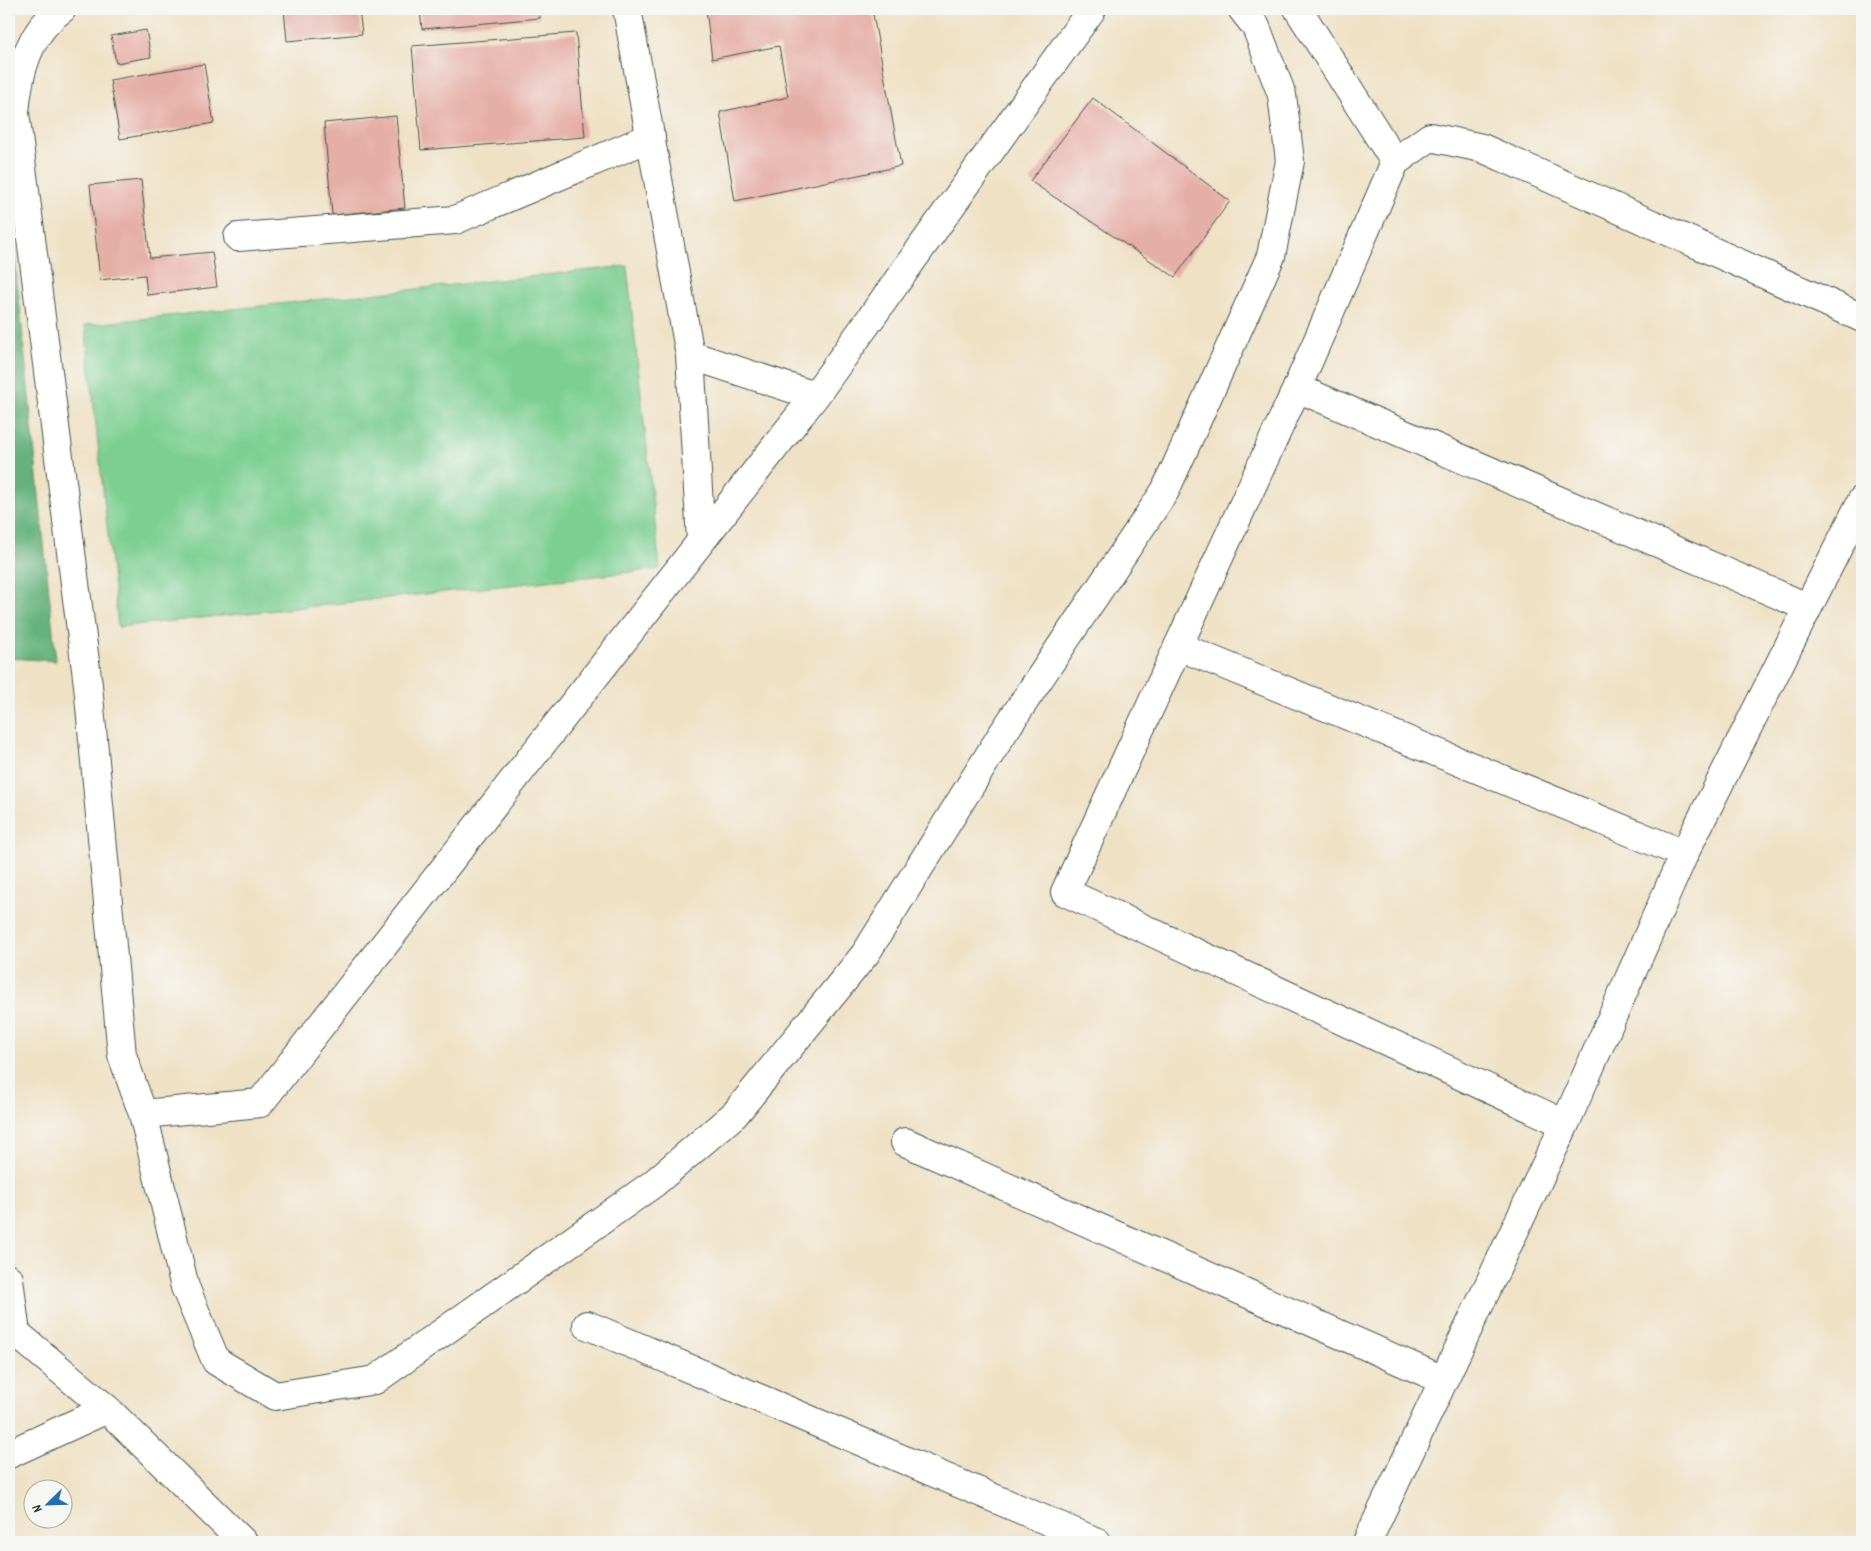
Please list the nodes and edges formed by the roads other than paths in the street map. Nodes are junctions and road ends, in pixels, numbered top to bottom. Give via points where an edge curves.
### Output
1 (62, 9) edge
2 (627, 9) edge
3 (1092, 9) edge
4 (1242, 9) edge
5 (1298, 9) edge
6 (651, 137) junction
7 (1395, 162) junction
8 (238, 237) dead end
9 (1862, 318) edge
10 (690, 355) junction
11 (1297, 388) junction
12 (816, 396) junction
13 (1862, 500) edge
14 (701, 540) junction
15 (1807, 607) junction
16 (1178, 646) junction
17 (1684, 854) junction
18 (143, 1114) junction
19 (1566, 1124) junction
20 (905, 1142) dead end
21 (9, 1279) edge
22 (587, 1324) dead end
23 (12, 1330) edge
24 (1443, 1380) junction
25 (107, 1409) junction
26 (9, 1454) edge
27 (243, 1542) edge
28 (1097, 1542) edge
29 (1367, 1542) edge

1 - 18 street via 38,34 24,58 15,113 88,685 122,1055
2 - 6 street
3 - 12 street
4 - 18 street via 1256,27 1282,95 1290,160 1271,256 1165,491 1003,733 866,953 736,1114 653,1184 375,1380 275,1396 216,1362 185,1287
5 - 7 street
6 - 8 street via 456,220
6 - 10 street
7 - 9 street via 1430,137 1482,148
7 - 11 street
10 - 12 street
10 - 14 street
11 - 15 street
11 - 16 street
12 - 14 street
13 - 15 street
14 - 18 street via 260,1103
15 - 17 street
16 - 17 street
16 - 19 street via 1064,892
17 - 19 street
19 - 24 street
20 - 24 street
21 - 23 street
22 - 28 street
23 - 25 street
24 - 29 street
25 - 26 street
25 - 27 street

